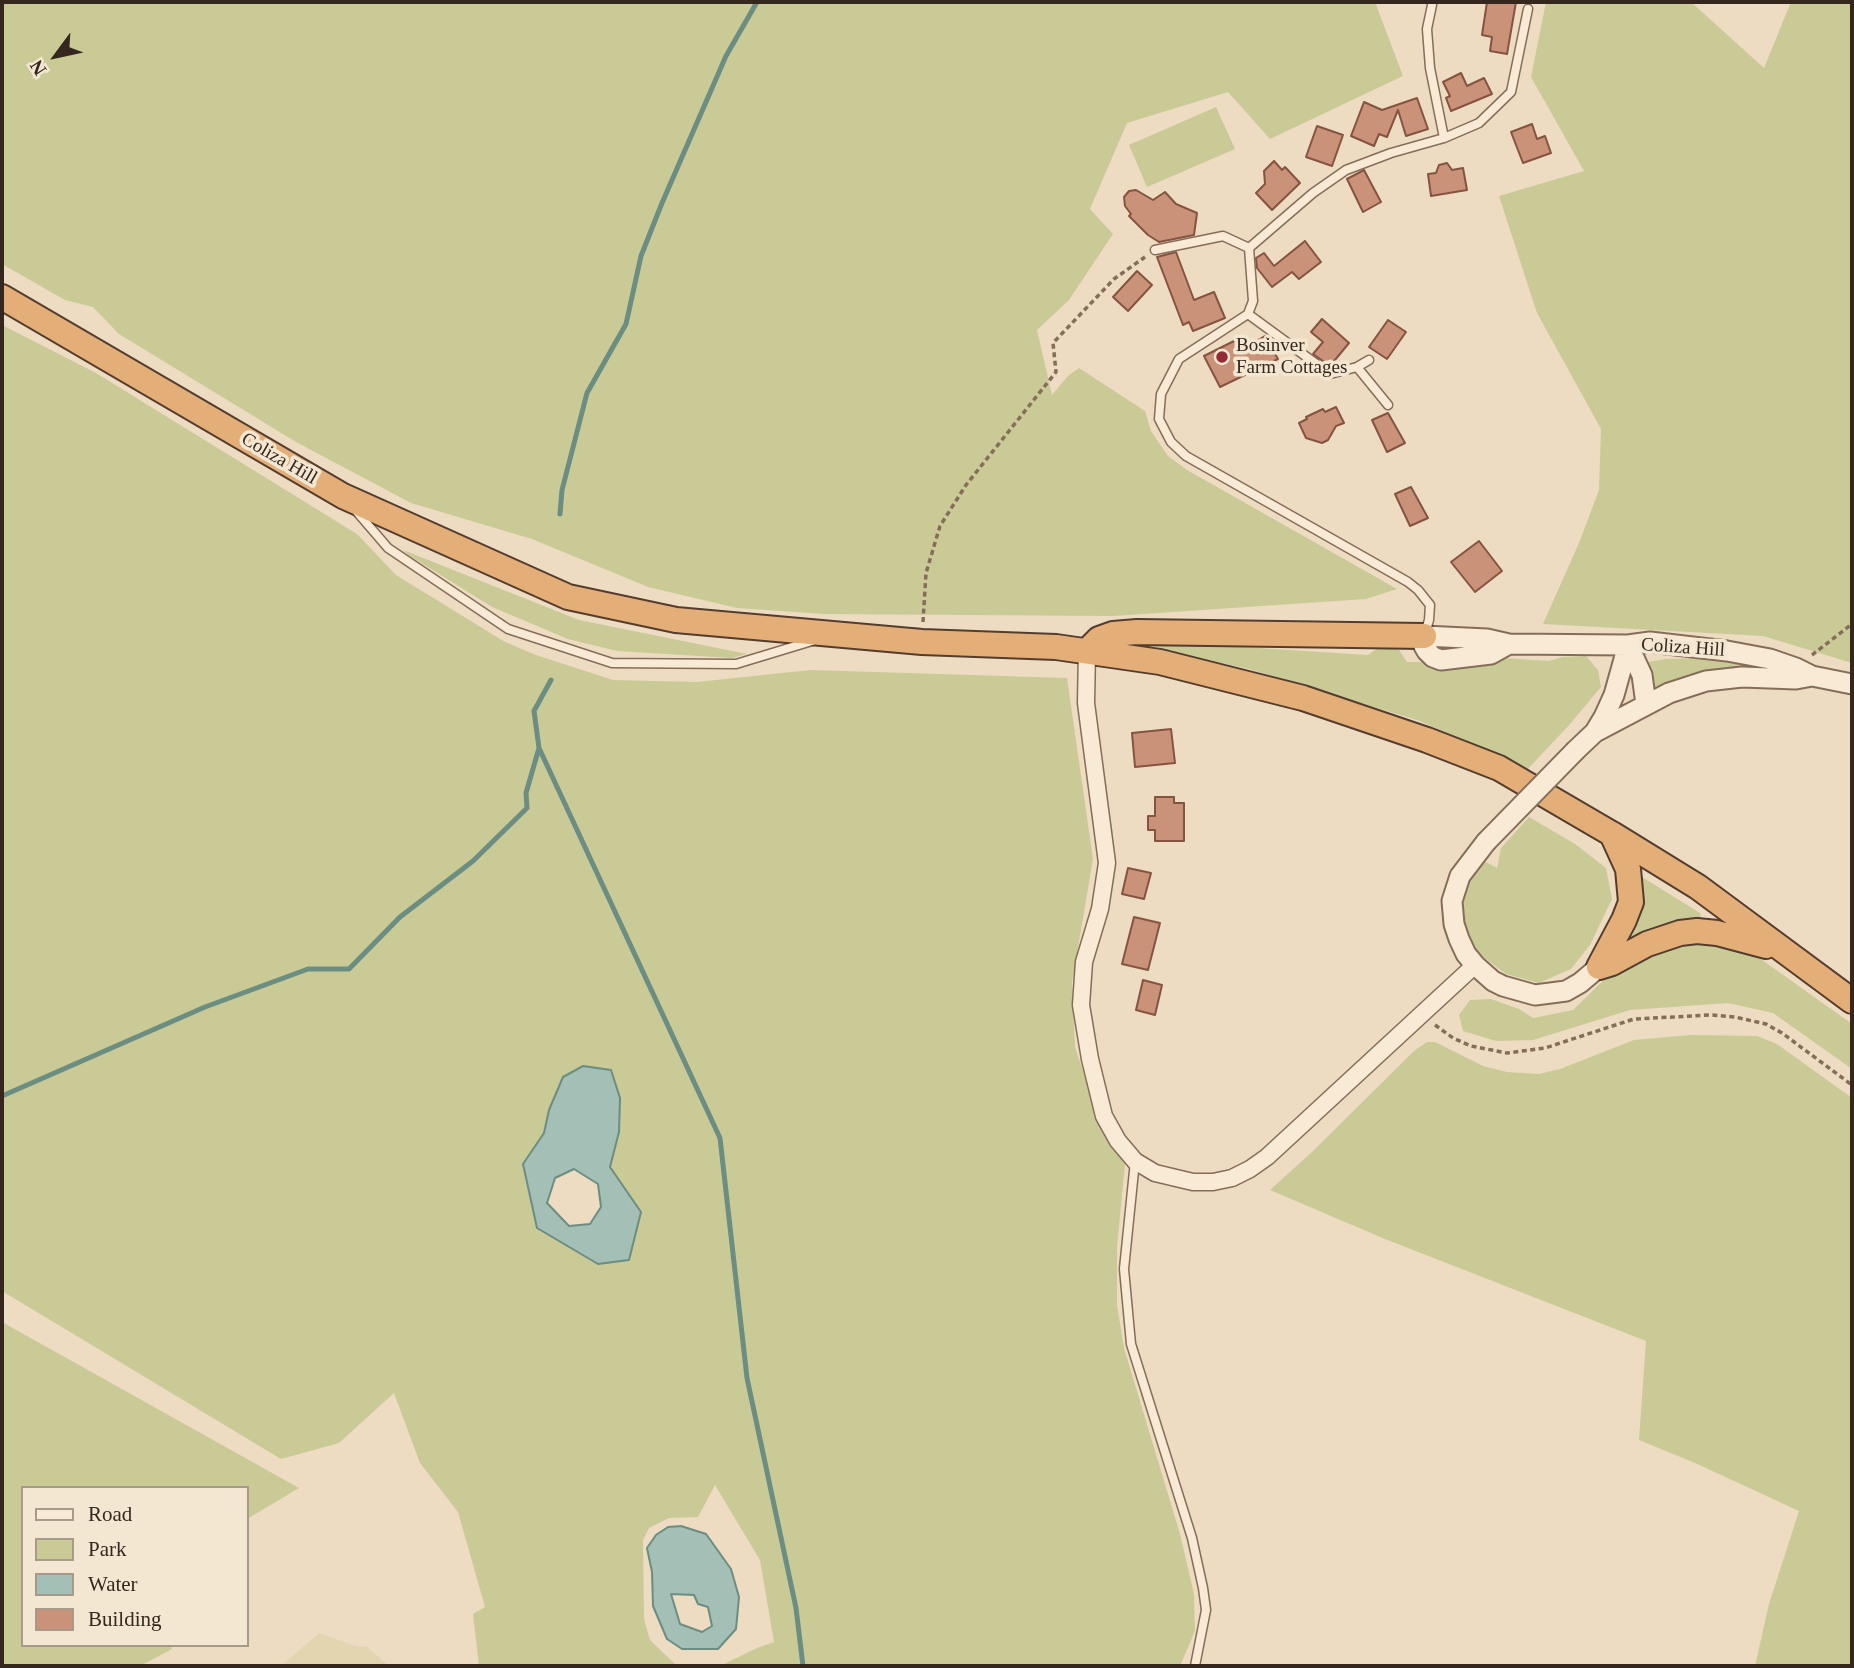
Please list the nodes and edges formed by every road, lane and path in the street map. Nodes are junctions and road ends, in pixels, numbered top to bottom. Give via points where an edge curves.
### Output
1 (1432, 5) dead end
2 (1528, 9) dead end
3 (1444, 138) junction
4 (1249, 248) junction
5 (1155, 250) joint
6 (2, 297) edge
7 (1248, 314) junction
8 (1369, 360) dead end
9 (1357, 367) junction
10 (1388, 405) dead end
11 (343, 496) junction
12 (1852, 624) edge
13 (835, 634) junction
14 (1424, 636) junction
15 (922, 642) junction
16 (1628, 645) junction
17 (1087, 651) junction
18 (1804, 672) junction
19 (1852, 684) edge
20 (1614, 695) junction
21 (1640, 707) junction
22 (1595, 732) junction
23 (1612, 834) junction
24 (1784, 951) junction
25 (1475, 965) junction
26 (1600, 967) junction
27 (1852, 1001) edge
28 (1422, 1014) junction
29 (1852, 1084) edge
30 (1135, 1161) junction
31 (1195, 1666) edge

1 - 3 lane via 1427,29 1430,68
2 - 3 lane via 1511,92 1479,123
3 - 4 lane via 1346,170 1312,192
4 - 5 lane via 1223,236
4 - 7 lane via 1253,301
5 - 15 path via 1114,279 1053,343 1056,372 966,485 940,526 926,573
6 - 11 highway, Coliza Hill
7 - 9 lane via 1330,374
7 - 14 lane via 1179,359 1161,394 1159,419 1171,442 1186,456 1408,582 1430,605
8 - 9 lane
9 - 10 lane
11 - 13 highway, Coliza Hill via 568,597 676,620
11 - 13 lane via 388,548 509,629 612,663 736,664
12 - 18 path
13 - 15 highway, Coliza Hill
14 - 16 street, Coliza Hill via 1427,651 1441,660 1491,653 1509,644
14 - 17 highway via 1138,632 1099,639
15 - 17 highway, Coliza Hill
16 - 18 street, Coliza Hill via 1650,642 1727,651 1770,659
16 - 20 street
16 - 21 street via 1642,675
17 - 23 highway, Coliza Hill via 1237,680 1361,716 1499,768
17 - 30 street via 1086,703 1107,863 1100,909 1084,962 1081,1005 1104,1116
18 - 19 street, Coliza Hill
18 - 21 street via 1796,679 1713,680
20 - 21 street
20 - 22 street
21 - 22 street
22 - 25 street, bridge via 1486,842 1460,876 1452,912 1459,939
23 - 24 highway, Coliza Hill via 1698,887
23 - 26 highway via 1628,869 1630,902
24 - 26 highway via 1697,931 1647,944
24 - 27 highway, Coliza Hill
25 - 26 street via 1493,981 1535,995 1566,991
25 - 28 street
28 - 29 path via 1453,1038 1507,1053 1545,1048 1633,1019 1735,1017 1782,1033
28 - 30 street via 1250,1169 1232,1178 1193,1182 1155,1173
30 - 31 lane via 1124,1269 1131,1344 1192,1538 1203,1588 1206,1610

